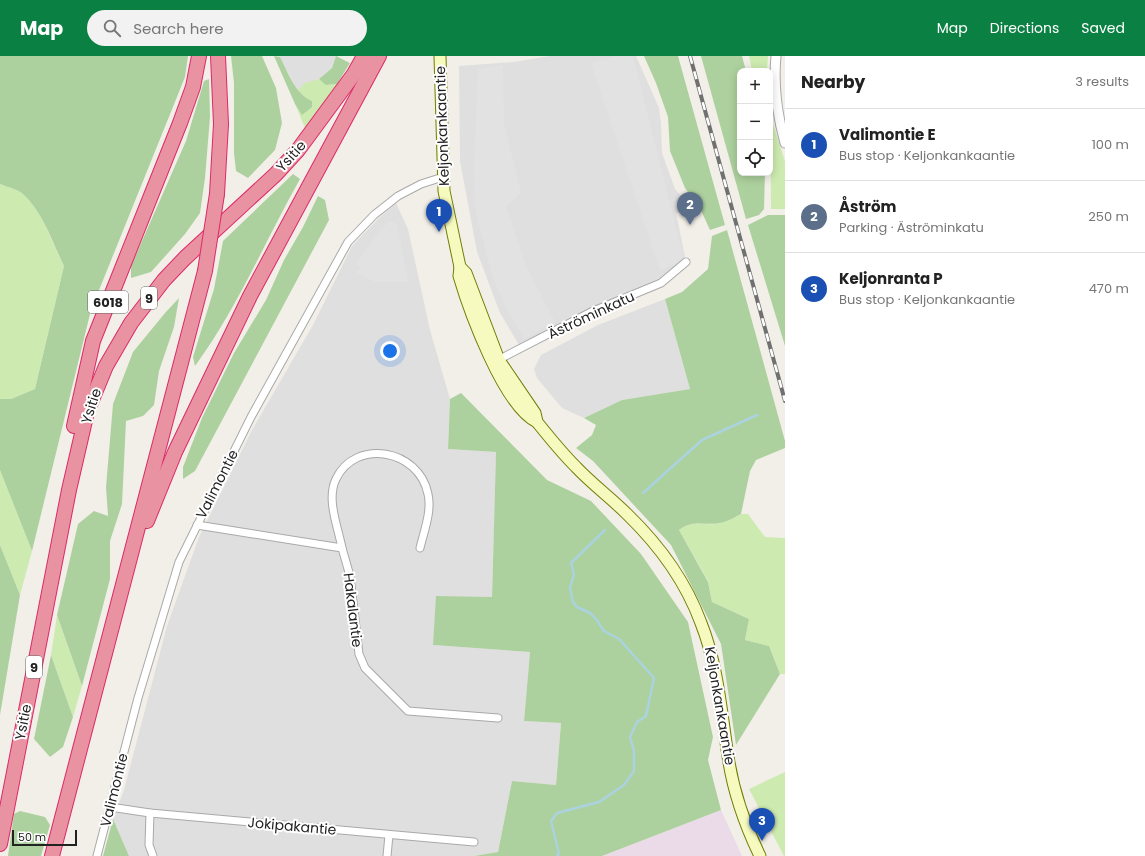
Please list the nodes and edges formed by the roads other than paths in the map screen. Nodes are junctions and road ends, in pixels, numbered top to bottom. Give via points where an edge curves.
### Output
1 (199, 56) edge
2 (218, 56) edge
3 (364, 56) edge
4 (379, 56) edge
5 (440, 56) edge
6 (776, 56) edge
7 (785, 143) edge
8 (443, 177) junction
9 (686, 262) dead end
10 (495, 362) junction
11 (69, 490) junction
12 (197, 525) junction
13 (342, 548) junction
14 (420, 548) dead end
15 (132, 552) junction
16 (498, 718) dead end
17 (110, 807) junction
18 (150, 813) junction
19 (389, 834) junction
20 (474, 842) dead end
21 (0, 844) edge
22 (52, 856) edge
23 (97, 856) edge
24 (153, 856) edge
25 (388, 856) edge
26 (760, 856) edge

1 - 11 highway, 6018 via 193,87 180,123 93,341 68,456
2 - 15 highway, bridge via 221,124 217,194 205,270
3 - 11 highway, Ysitie / 9 via 354,74 298,150 276,174 185,258 164,280 132,323 106,366 91,400
4 - 15 highway via 250,296 175,452 156,503
5 - 8 main road, Keljonkankaantie
6 - 7 street via 775,96
8 - 10 main road, Keljonkankaantie via 463,292
8 - 12 street, Valimontie via 421,184 398,196 374,215 348,242 251,417
9 - 10 street, Äströminkatu via 661,283 598,310
10 - 26 main road, Keljonkankaantie via 519,406 529,418 537,422 576,467 652,540 669,562 686,592 701,622 712,654 736,793
11 - 21 highway, Ysitie / 9
12 - 13 street
12 - 17 street, Valimontie via 178,562
13 - 14 street, Hakalantie via 332,498 336,479 347,464 366,455 380,453 398,457 421,474 428,494 428,515
13 - 16 street, Hakalantie via 350,576 359,654 365,668 408,711
15 - 22 highway
17 - 18 street, Jokipakantie
17 - 23 street, Valimontie
18 - 19 street, Jokipakantie
18 - 24 street via 149,845
19 - 20 street, Jokipakantie
19 - 25 street

